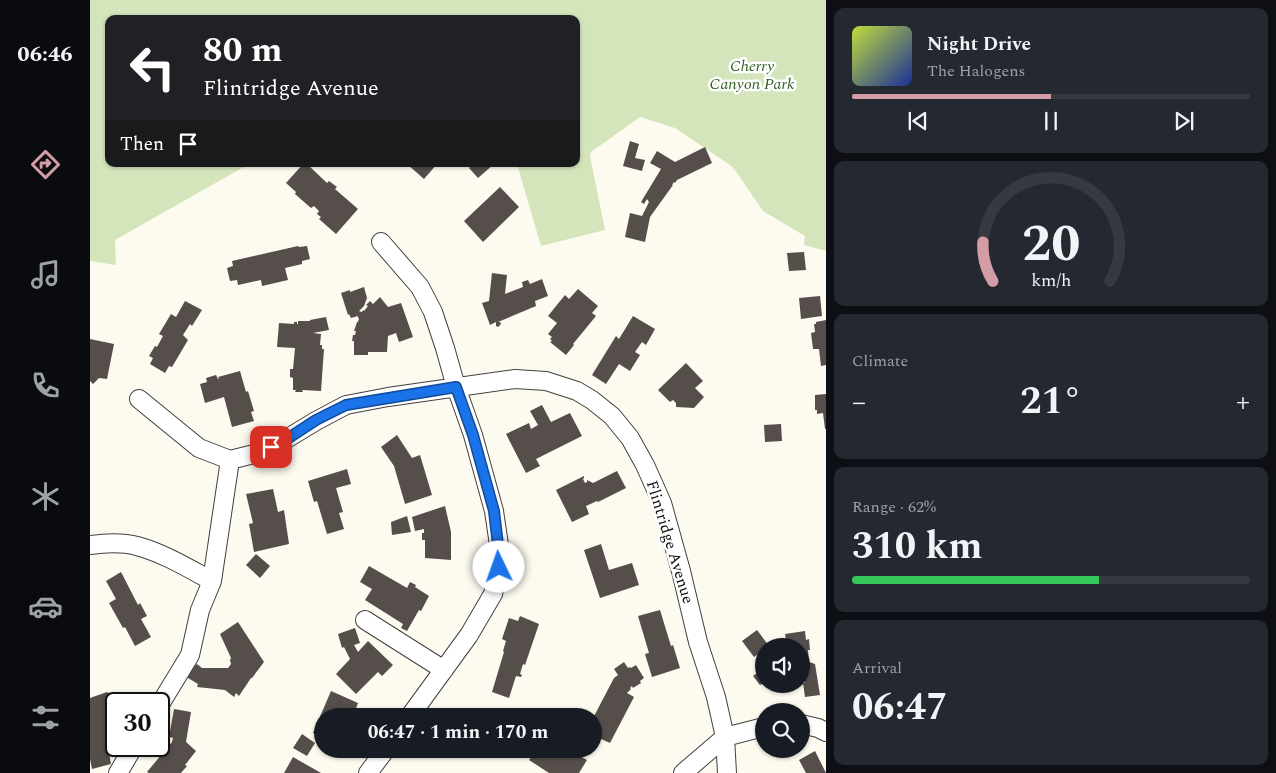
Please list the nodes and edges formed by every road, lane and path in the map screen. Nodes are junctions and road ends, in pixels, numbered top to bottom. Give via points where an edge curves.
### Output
1 (382, 242) dead end
2 (456, 387) junction
3 (139, 399) dead end
4 (230, 460) junction
5 (90, 545) edge
6 (212, 582) junction
7 (365, 620) dead end
8 (444, 670) junction
9 (168, 692) edge
10 (416, 708) edge
11 (810, 726) edge
12 (755, 729) edge
13 (826, 732) edge
14 (725, 737) junction
15 (127, 757) edge
16 (379, 758) edge
17 (118, 773) edge
18 (368, 773) edge
19 (683, 773) edge
20 (727, 773) edge

1 - 2 street via 420,287 433,312
2 - 4 street, Flintridge Avenue via 346,405 284,441 258,453
2 - 8 street via 494,511 499,567 493,594
2 - 14 street, Flintridge Avenue via 514,379 546,381 577,391 599,405 630,438 662,503
3 - 4 street via 198,448
4 - 6 street
5 - 6 street via 136,545 171,559
6 - 9 street via 200,610 190,655
7 - 8 street
8 - 10 street
11 - 13 street
12 - 14 street
14 - 19 street
14 - 20 street, Flintridge Avenue
15 - 17 street
16 - 18 street

